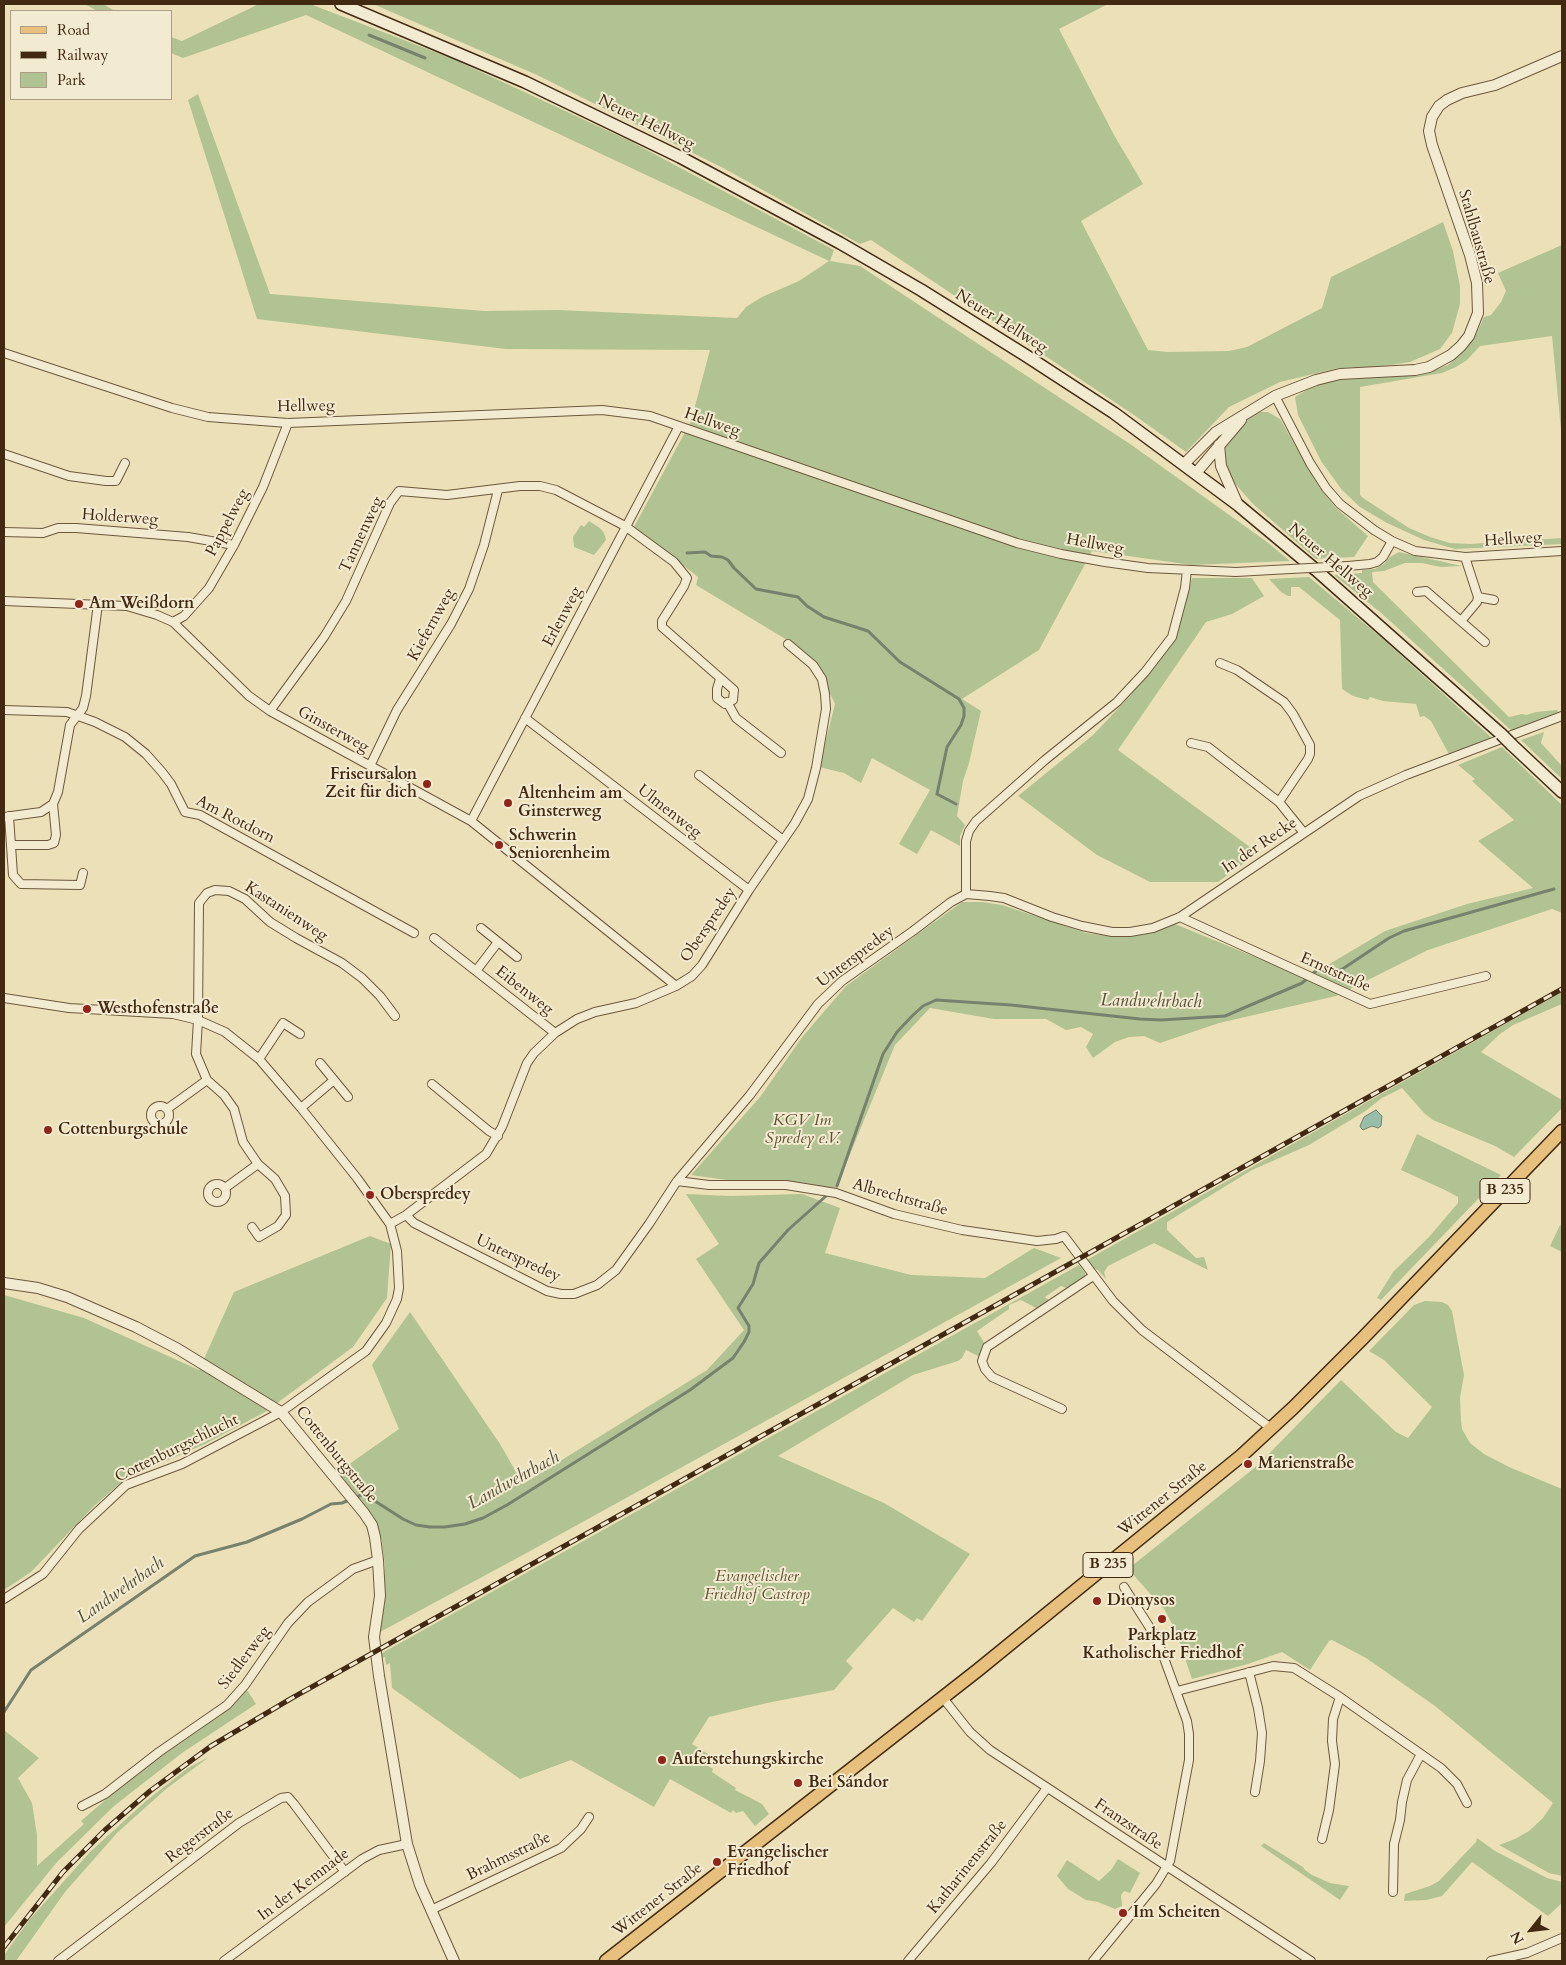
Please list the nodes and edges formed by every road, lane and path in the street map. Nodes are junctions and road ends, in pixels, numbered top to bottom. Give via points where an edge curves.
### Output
1 (341, 4) edge
2 (1562, 56) edge
3 (4, 353) edge
4 (1275, 396) junction
5 (1250, 410) junction
6 (288, 423) junction
7 (679, 426) junction
8 (1219, 445) junction
9 (4, 454) edge
10 (125, 464) dead end
11 (1184, 464) junction
12 (1196, 473) junction
13 (498, 490) junction
14 (1238, 504) junction
15 (625, 526) junction
16 (4, 532) edge
17 (1392, 541) junction
18 (234, 545) junction
19 (1562, 551) edge
20 (1465, 557) junction
21 (1188, 570) junction
22 (1418, 592) dead end
23 (1478, 597) junction
24 (1494, 600) dead end
25 (4, 601) edge
26 (98, 604) junction
27 (1461, 621) junction
28 (173, 622) junction
29 (1486, 642) dead end
30 (788, 644) dead end
31 (1220, 664) dead end
32 (720, 678) junction
33 (727, 702) junction
34 (4, 710) edge
35 (270, 712) junction
36 (75, 716) junction
37 (1562, 716) edge
38 (525, 718) junction
39 (1191, 742) dead end
40 (782, 753) dead end
41 (370, 766) junction
42 (699, 774) dead end
43 (1562, 792) edge
44 (1279, 802) junction
45 (52, 804) junction
46 (6, 816) edge
47 (470, 821) junction
48 (1304, 834) junction
49 (783, 840) junction
50 (11, 845) junction
51 (83, 873) dead end
52 (749, 890) junction
53 (966, 894) junction
54 (1180, 917) junction
55 (481, 928) dead end
56 (414, 934) dead end
57 (434, 938) dead end
58 (498, 942) junction
59 (517, 957) dead end
60 (476, 971) junction
61 (1486, 976) dead end
62 (676, 986) junction
63 (4, 998) edge
64 (395, 1016) dead end
65 (198, 1020) junction
66 (555, 1033) junction
67 (300, 1034) dead end
68 (259, 1059) junction
69 (320, 1063) dead end
70 (207, 1080) junction
71 (334, 1080) junction
72 (432, 1084) dead end
73 (348, 1097) dead end
74 (301, 1108) junction
75 (167, 1109) dead end
76 (1562, 1131) edge
77 (498, 1136) junction
78 (258, 1164) junction
79 (677, 1181) junction
80 (225, 1188) dead end
81 (406, 1215) junction
82 (390, 1224) junction
83 (252, 1227) dead end
84 (1093, 1276) junction
85 (4, 1283) edge
86 (1062, 1410) dead end
87 (281, 1412) junction
88 (1272, 1429) junction
89 (378, 1560) junction
90 (1124, 1587) dead end
91 (4, 1599) edge
92 (1249, 1672) junction
93 (1177, 1691) junction
94 (1340, 1697) junction
95 (943, 1698) junction
96 (1421, 1754) junction
97 (1047, 1788) junction
98 (1255, 1792) dead end
99 (1467, 1803) dead end
100 (82, 1806) dead end
101 (588, 1816) dead end
102 (1322, 1839) dead end
103 (407, 1844) junction
104 (1167, 1868) junction
105 (345, 1872) junction
106 (1394, 1892) dead end
107 (430, 1910) junction
108 (1562, 1938) edge
109 (1095, 1959) edge
110 (58, 1961) edge
111 (224, 1961) edge
112 (454, 1961) edge
113 (606, 1961) edge
114 (908, 1961) edge
115 (1104, 1961) edge
116 (1310, 1961) edge
117 (1491, 1961) edge

1 - 11 main road, Neuer Hellweg via 534,86 680,157 840,243 1025,355
2 - 4 street, Stahlbaustraße via 1495,85 1447,100 1432,117 1429,130 1432,145 1477,283 1478,313 1469,336 1461,346 1429,366 1415,370 1340,374
3 - 6 street, Hellweg via 208,417
4 - 5 street, Stahlbaustraße
4 - 17 street, Hellweg via 1326,488 1340,504
5 - 8 street, Stahlbaustraße
5 - 11 street, Stahlbaustraße via 1216,432
6 - 7 street, Hellweg via 602,410 650,416
6 - 18 street, Pappelweg via 263,488
7 - 15 street, Erlenweg
7 - 21 street, Hellweg via 1017,543 1105,562
8 - 12 street, Stahlbaustraße
8 - 14 street via 1221,466
9 - 10 street via 69,476 106,481 116,481
11 - 12 main road, Neuer Hellweg
12 - 14 main road, Neuer Hellweg
13 - 15 street, Tannenweg via 520,486 556,490
13 - 35 street, Tannenweg via 447,495 399,491 390,503 346,601
13 - 41 street, Kiefernweg via 469,588 451,624 397,710
14 - 43 main road, Neuer Hellweg, bridge via 1365,613
15 - 32 street, Tannenweg via 664,554 687,578 662,621 662,627
15 - 38 street, Erlenweg
16 - 18 street, Holderweg via 43,533 58,528 76,528 188,537
17 - 20 street, Hellweg via 1415,551
17 - 21 street, Hellweg, bridge via 1383,557 1370,564 1236,572
18 - 28 street, Pappelweg via 208,588 184,616
19 - 20 street, Hellweg
20 - 23 street, Hellweg
21 - 53 street via 1172,637 1145,672 1117,702 1044,760 969,831 966,841
22 - 27 street via 1426,591
23 - 24 street
23 - 27 street
25 - 26 street, Ginsterweg
26 - 28 street, Ginsterweg via 127,606
26 - 36 street via 86,696 83,708
27 - 29 street
28 - 35 street, Ginsterweg via 249,696
30 - 49 street, Oberspredey via 813,665 822,679 826,709 808,799
31 - 44 street via 1237,670 1284,702 1310,745 1308,759
32 - 33 street via 717,698 725,704
32 - 33 street via 734,690 733,700
33 - 40 street via 736,718
34 - 36 street, Am Rotdorn via 67,712
35 - 41 street, Ginsterweg
36 - 45 street via 70,725 58,792
36 - 56 street, Am Rotdorn via 126,738 146,754 171,784 185,812 200,815
37 - 48 street, In der Recke via 1383,785 1343,806
38 - 47 street, Erlenweg
38 - 52 street, Ulmenweg
39 - 44 street via 1208,747
41 - 47 street, Ginsterweg
42 - 49 street
44 - 48 street
45 - 46 street via 41,812
45 - 50 street via 54,843
46 - 50 street
47 - 62 street, Ginsterweg
48 - 54 street, In der Recke
49 - 52 street, Oberspredey
50 - 51 street via 13,875 21,884 80,885
52 - 62 street, Oberspredey via 702,965
53 - 54 street, In der Recke via 1004,898 1068,923 1112,932 1142,931
53 - 79 street, Unterspredey via 936,912 828,993 750,1095
54 - 61 street, Ernststraße via 1370,1004
55 - 58 street, Eibenweg
57 - 60 street, Eibenweg
58 - 59 street, Eibenweg
58 - 60 street, Eibenweg
60 - 66 street, Eibenweg
62 - 66 street, Oberspredey via 636,1003 595,1012
63 - 65 street via 69,1008 173,1014
64 - 65 street, Kastanienweg via 368,984 342,964 270,922 245,899 229,891 215,890 207,893 199,903
65 - 68 street via 225,1032
65 - 70 street via 196,1054
66 - 77 street, Oberspredey via 527,1063
67 - 68 street via 283,1023
68 - 74 street
69 - 71 street
70 - 75 street
70 - 78 street via 234,1109 243,1142
71 - 73 street
71 - 74 street
72 - 77 street
74 - 82 street
76 - 88 main road, Wittener Straße / B 235
77 - 81 street, Oberspredey via 481,1159
78 - 80 street
78 - 83 street via 275,1179 285,1196 286,1215 278,1226 259,1237
79 - 81 street, Unterspredey via 616,1270 597,1285 574,1294 547,1290 414,1223
79 - 84 street, Albrechtstraße via 709,1185 786,1185 836,1193 894,1214 962,1230 1037,1241 1064,1236
81 - 82 street, Oberspredey
82 - 87 street via 397,1251 399,1288 398,1299 386,1323 366,1351
84 - 86 street via 987,1347 982,1360 992,1377
84 - 88 street, Albrechtstraße via 1128,1317 1154,1341
85 - 87 street, Cottenburgstraße via 67,1297 136,1327
87 - 89 street, Cottenburgstraße via 372,1525
87 - 91 street, Cottenburgschlucht via 182,1464 126,1486 79,1529 43,1574
88 - 95 main road, Wittener Straße / B 235
89 - 100 street, Siedlerweg via 353,1569 308,1602 288,1623 245,1685 227,1705 158,1752 105,1794
89 - 103 street, Cottenburgstraße via 380,1596 374,1637
90 - 93 street via 1158,1639
92 - 93 street
92 - 94 street via 1273,1666 1294,1668
92 - 98 street via 1262,1733
93 - 104 street via 1187,1721 1189,1760
94 - 96 street
94 - 102 street via 1333,1719 1335,1764
95 - 97 street, Franzstraße via 970,1732 990,1750
95 - 113 main road, Wittener Straße / B 235
96 - 99 street via 1457,1784
96 - 106 street via 1407,1780 1402,1802 1394,1844
97 - 104 street, Franzstraße
97 - 114 street, Katharinenstraße via 991,1863
101 - 107 street, Brahmsstraße via 581,1829 561,1848
103 - 105 street, In der Kemnade via 371,1854
103 - 107 street, Cottenburgstraße
104 - 109 street
104 - 116 street, Franzstraße
105 - 110 street, Regerstraße via 288,1797 281,1798 238,1823
105 - 111 street, In der Kemnade
107 - 112 street, Cottenburgstraße
108 - 117 street via 1528,1953
109 - 115 street

